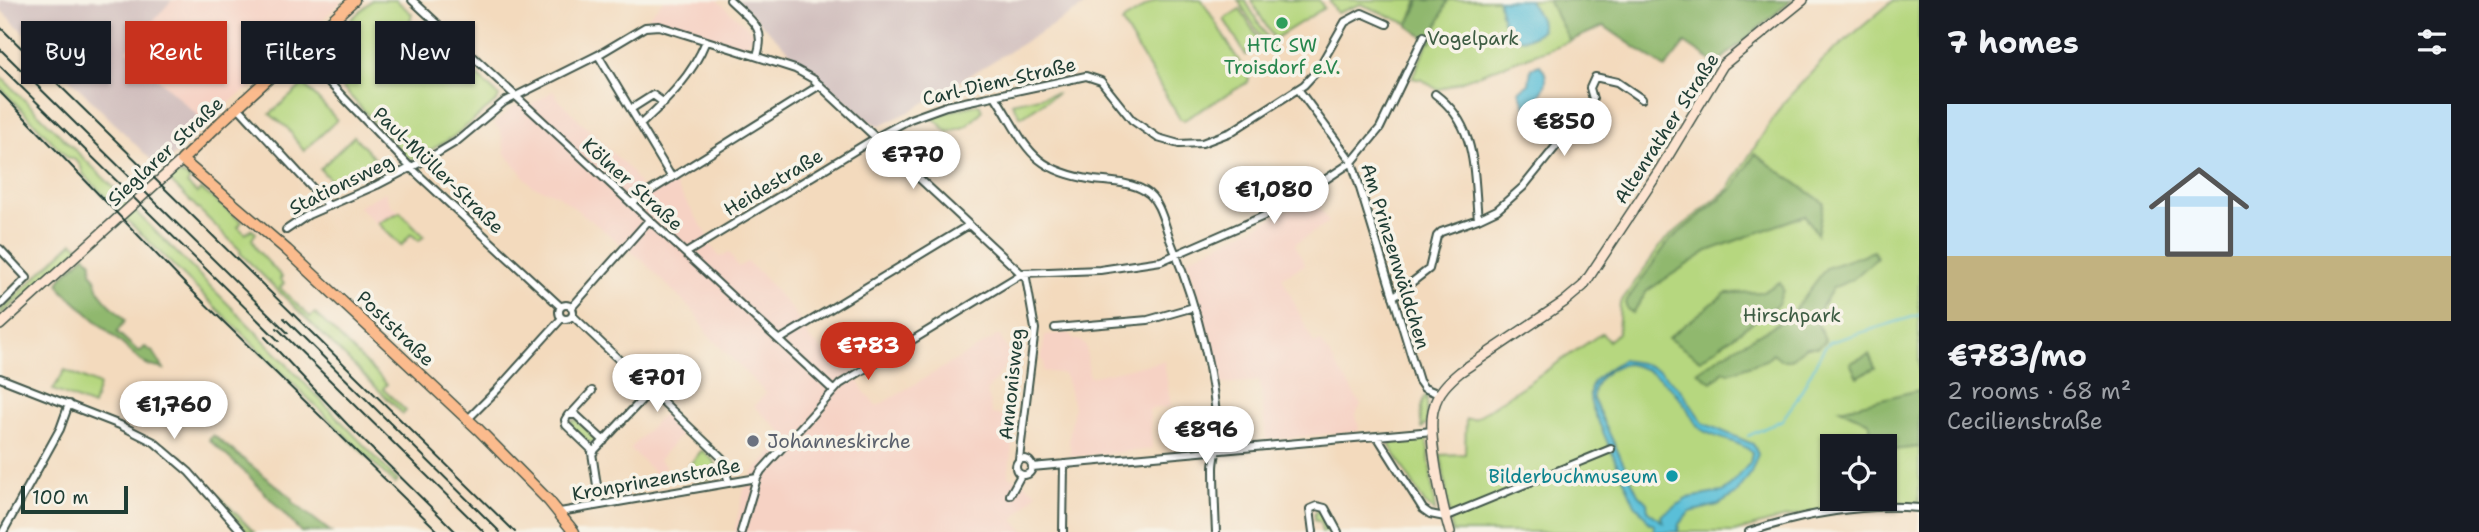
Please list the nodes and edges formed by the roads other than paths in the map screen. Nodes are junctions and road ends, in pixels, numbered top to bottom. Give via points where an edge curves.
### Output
1 (354, 0) edge
2 (412, 0) edge
3 (730, 0) edge
4 (1803, 0) edge
5 (331, 21) edge
6 (1387, 24) dead end
7 (1424, 36) dead end
8 (706, 41) junction
9 (598, 55) junction
10 (757, 56) junction
11 (263, 84) edge
12 (331, 84) edge
13 (820, 85) junction
14 (1298, 89) junction
15 (1435, 93) dead end
16 (514, 96) junction
17 (995, 96) junction
18 (1642, 99) dead end
19 (664, 103) junction
20 (238, 107) junction
21 (631, 109) junction
22 (640, 124) junction
23 (877, 137) junction
24 (182, 160) junction
25 (1352, 162) junction
26 (411, 168) junction
27 (672, 177) junction
28 (631, 203) junction
29 (329, 206) junction
30 (1478, 219) junction
31 (649, 220) junction
32 (969, 225) junction
33 (286, 230) dead end
34 (0, 249) edge
35 (686, 253) junction
36 (1177, 254) junction
37 (1023, 274) junction
38 (1393, 297) junction
39 (0, 305) edge
40 (561, 307) junction
41 (572, 307) junction
42 (1194, 307) junction
43 (573, 316) junction
44 (562, 318) junction
45 (0, 325) edge
46 (1055, 328) dead end
47 (779, 340) junction
48 (0, 377) edge
49 (651, 390) junction
50 (833, 390) junction
51 (592, 391) dead end
52 (1439, 394) junction
53 (68, 404) junction
54 (571, 414) junction
55 (468, 419) junction
56 (1433, 431) junction
57 (1377, 436) junction
58 (604, 441) junction
59 (1611, 449) dead end
60 (594, 452) junction
61 (1216, 452) junction
62 (1019, 459) junction
63 (1064, 464) junction
64 (1032, 467) junction
65 (1021, 475) junction
66 (757, 478) junction
67 (729, 483) junction
68 (1010, 495) dead end
69 (600, 505) junction
70 (1919, 508) edge
71 (559, 512) junction
72 (1445, 517) junction
73 (3, 532) edge
74 (242, 532) edge
75 (574, 532) edge
76 (741, 532) edge
77 (1063, 532) edge
78 (1216, 532) edge
79 (1313, 532) edge
80 (1338, 532) edge
81 (1450, 532) edge
82 (1749, 532) edge

1 - 5 main road, Sieglarer Straße
2 - 16 street, Kölner Straße
3 - 10 street via 759,29
4 - 52 street, Altenrather Straße via 1723,65 1583,286 1460,372
6 - 14 street, Carl-Diem-Straße via 1362,13 1345,22 1312,78
7 - 25 street via 1385,120
8 - 9 street, Stationsweg via 651,26
8 - 10 street, Stationsweg
8 - 19 street via 694,68
9 - 16 street, Stationsweg
9 - 21 street
10 - 13 street, Stationsweg via 795,69
11 - 20 main road, Sieglarer Straße
12 - 26 street, Paul-Müller-Straße
13 - 23 street, Stationsweg
13 - 27 street
14 - 17 street, Carl-Diem-Straße via 1222,137 1185,144 1144,130 1093,77
14 - 25 street, Am Prinzenwäldchen
15 - 30 street via 1457,115 1468,135
16 - 26 street, Stationsweg via 456,142
16 - 28 street, Kölner Straße
17 - 23 street, Carl-Diem-Straße via 932,110
17 - 36 street via 1031,152 1048,167 1067,176 1133,186 1149,193
18 - 30 street via 1617,82 1595,78 1590,88 1593,99 1584,117 1523,187 1497,210
19 - 21 street via 653,94
19 - 22 street
20 - 24 main road, Sieglarer Straße
20 - 29 street
21 - 22 street
22 - 27 street
23 - 32 street, Stationsweg
23 - 35 street, Heidestraße
24 - 45 street, Sieglarer Straße
24 - 55 main road, Poststraße via 288,250
25 - 36 street via 1272,212
25 - 38 street, Am Prinzenwäldchen
26 - 29 street, Stationsweg
26 - 40 street, Paul-Müller-Straße
27 - 28 street
28 - 31 street, Kölner Straße
29 - 33 street, Stationsweg
30 - 38 street via 1441,232 1429,269
31 - 35 street, Kölner Straße
31 - 41 street
32 - 37 street, Stationsweg
32 - 47 street
34 - 39 street via 27,278
35 - 47 street, Kölner Straße
36 - 37 street via 1129,267
36 - 42 street
37 - 50 street
37 - 62 street, Annonisweg via 1029,282 1035,329
38 - 52 street, Am Prinzenwäldchen via 1419,381
40 - 41 street
40 - 44 street
41 - 43 street
42 - 46 street via 1148,320
42 - 61 street via 1213,396
43 - 44 street
43 - 49 street
44 - 55 street
47 - 50 street, Kölner Straße
48 - 53 street
49 - 58 street
49 - 67 street via 722,458
50 - 66 street
51 - 54 street
52 - 56 street via 1432,412
53 - 73 street via 60,429
53 - 74 street via 154,442 189,472
54 - 58 street
54 - 60 street via 566,425
55 - 71 main road, Poststraße
56 - 57 street
56 - 72 street
57 - 61 street
57 - 72 street via 1423,509
58 - 60 street
59 - 72 street
60 - 69 street
61 - 63 street
61 - 78 street
62 - 64 street via 1027,459
62 - 65 street via 1015,466
63 - 64 street
63 - 77 street
64 - 65 street
65 - 68 street
66 - 67 street, Kronprinzenstraße
66 - 76 street
67 - 69 street, Kronprinzenstraße
69 - 71 street, Kronprinzenstraße
70 - 82 street via 1841,511
71 - 75 main road, Poststraße
72 - 81 street
79 - 80 street via 1310,509 1317,506 1327,510

